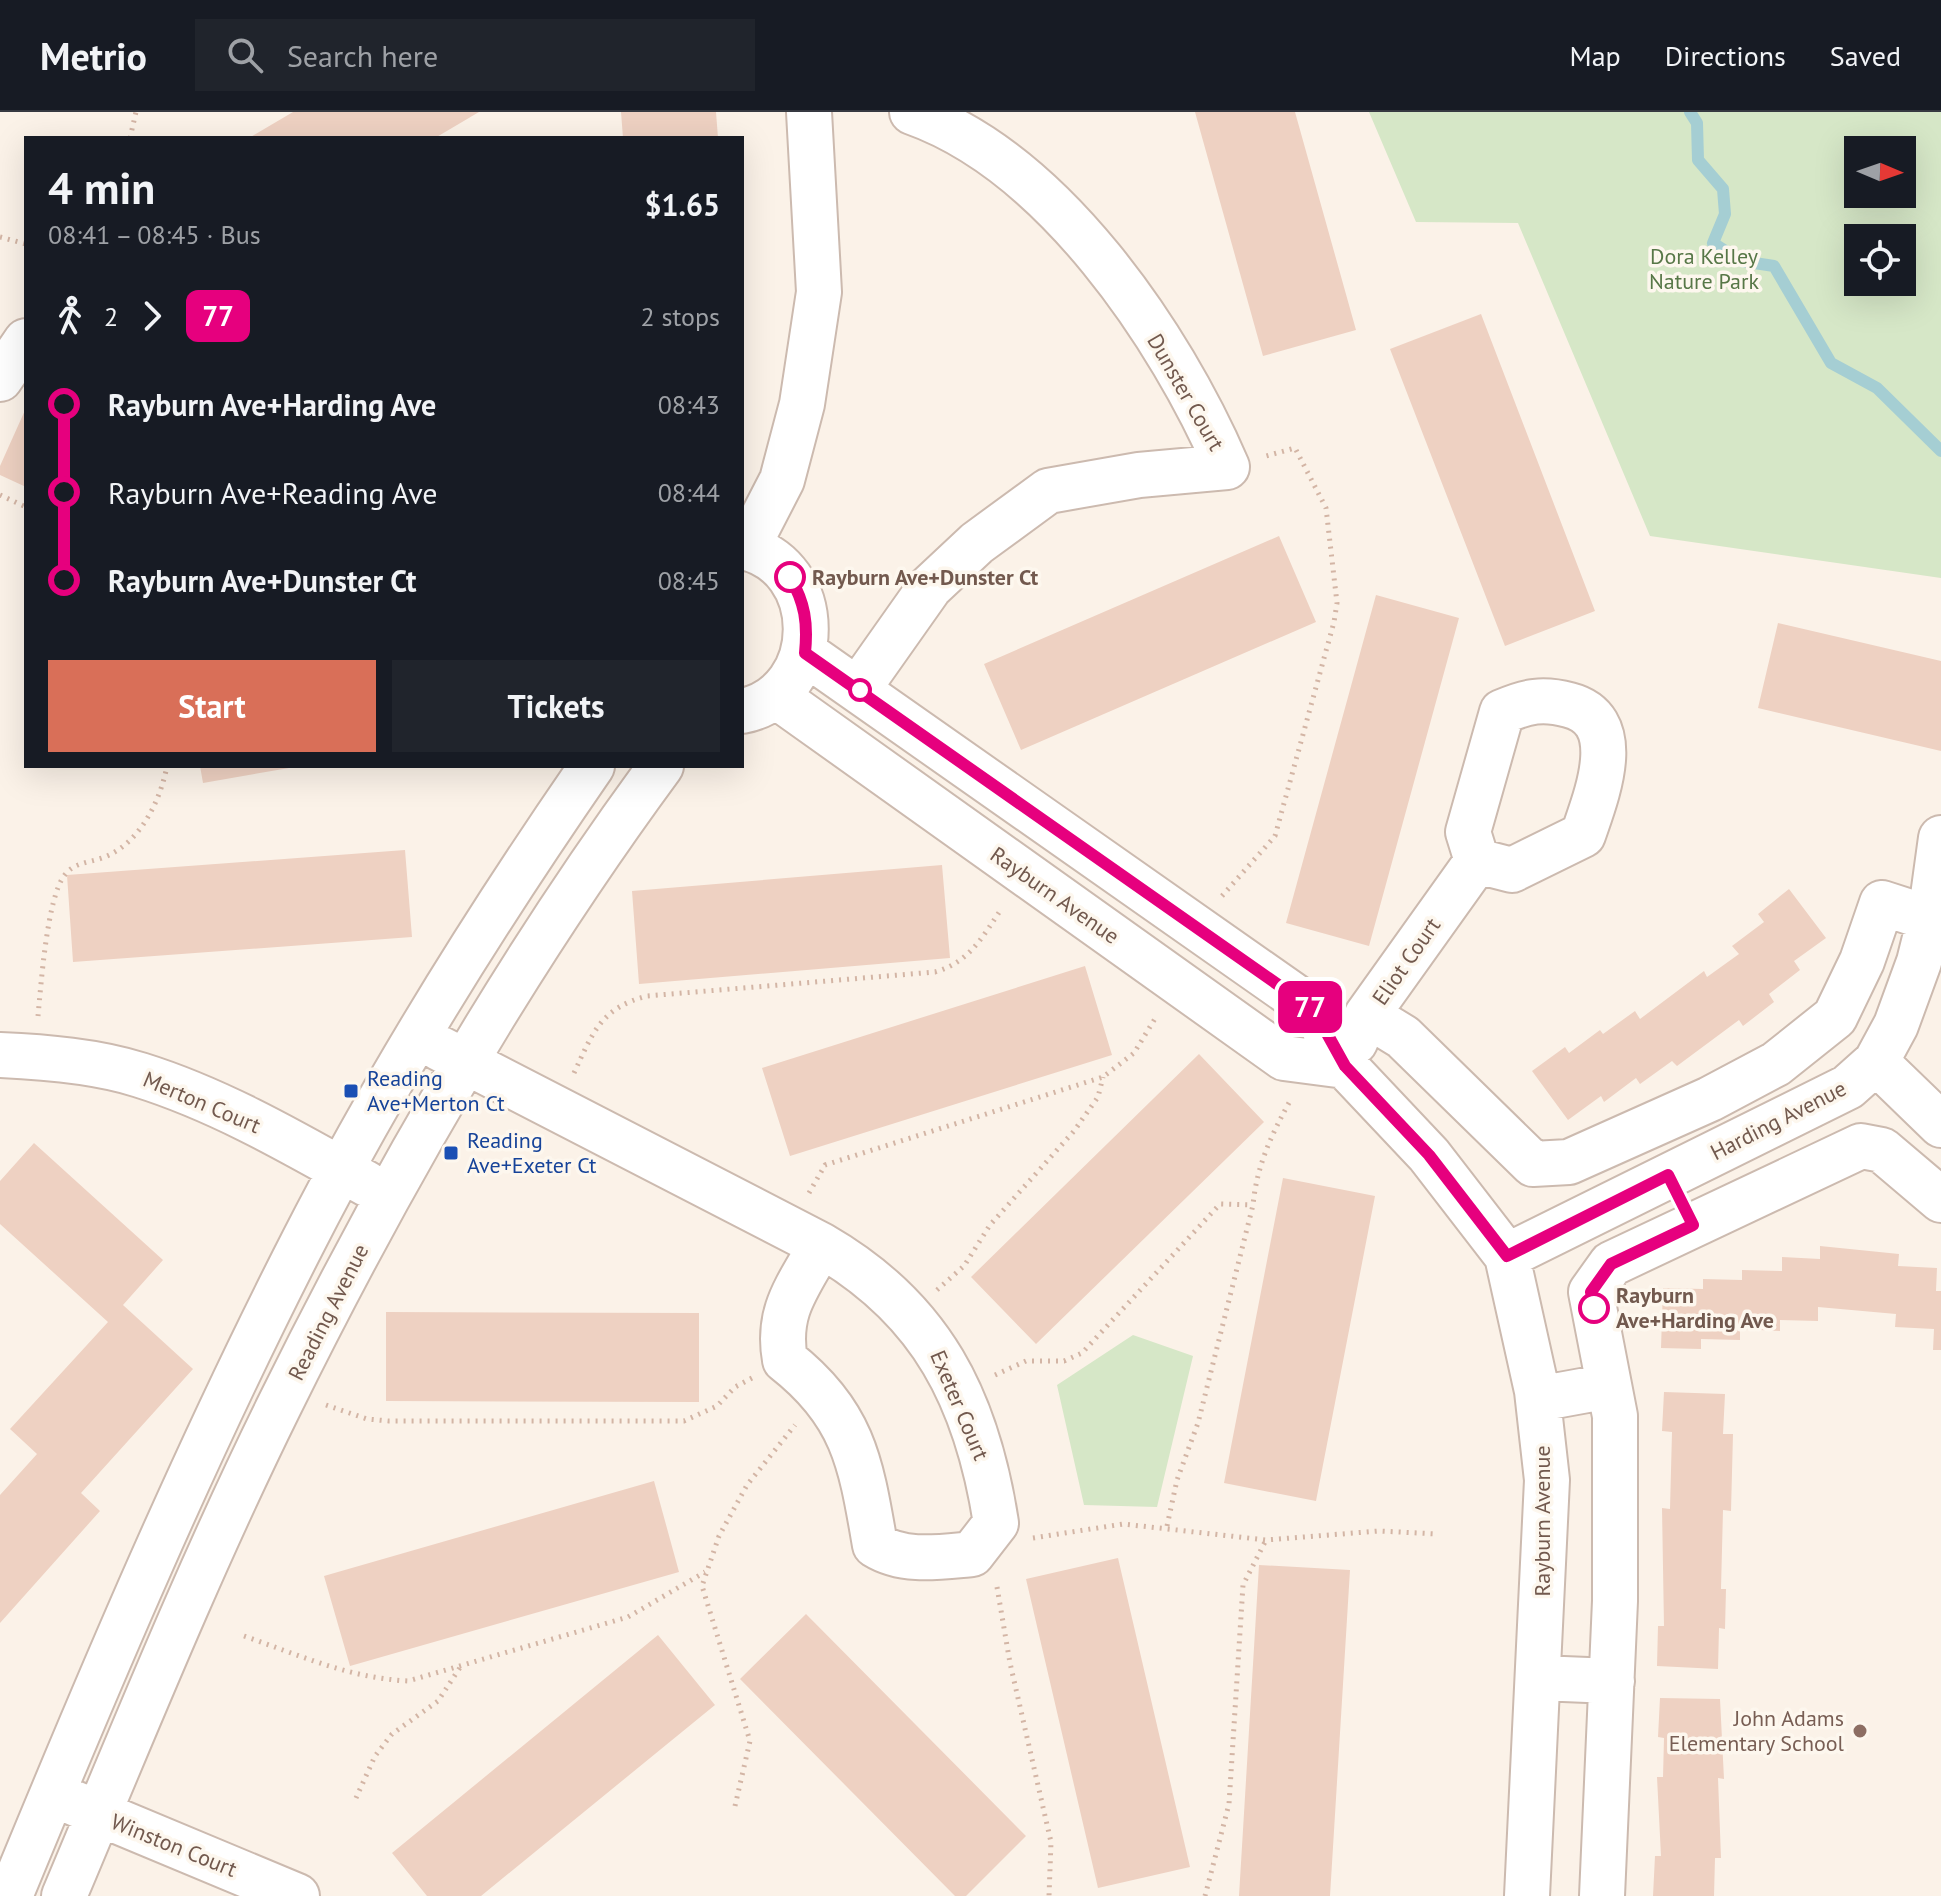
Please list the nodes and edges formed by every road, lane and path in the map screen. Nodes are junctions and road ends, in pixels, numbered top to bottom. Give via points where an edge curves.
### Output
1 (136, 112) edge
2 (809, 112) edge
3 (912, 112) edge
4 (130, 136) edge
5 (0, 237) edge
6 (24, 243) edge
7 (24, 344) edge
8 (0, 379) edge
9 (1227, 467) junction
10 (0, 495) edge
11 (24, 506) edge
12 (744, 548) edge
13 (805, 653) junction
14 (858, 689) junction
15 (759, 704) edge
16 (166, 768) edge
17 (591, 768) edge
18 (660, 768) edge
19 (1941, 838) edge
20 (1477, 861) dead end
21 (1026, 874) junction
22 (1935, 920) edge
23 (1198, 928) junction
24 (1177, 982) junction
25 (1367, 1015) junction
26 (419, 1037) junction
27 (17, 1056) edge
28 (463, 1061) junction
29 (1876, 1062) junction
30 (1333, 1064) junction
31 (1103, 1077) junction
32 (1456, 1089) junction
33 (557, 1109) junction
34 (1941, 1125) edge
35 (1645, 1128) junction
36 (1408, 1132) junction
37 (342, 1170) junction
38 (1668, 1175) junction
39 (388, 1196) junction
40 (1941, 1200) edge
41 (1253, 1205) junction
42 (1693, 1225) junction
43 (806, 1237) junction
44 (1507, 1256) junction
45 (908, 1313) junction
46 (785, 1360) junction
47 (1609, 1386) junction
48 (289, 1387) junction
49 (956, 1392) junction
50 (1538, 1399) junction
51 (827, 1401) junction
52 (1167, 1526) junction
53 (1437, 1534) dead end
54 (1025, 1540) dead end
55 (1266, 1540) junction
56 (705, 1572) junction
57 (996, 1580) dead end
58 (244, 1636) dead end
59 (462, 1665) junction
60 (1539, 1678) junction
61 (1612, 1681) junction
62 (52, 1793) junction
63 (356, 1798) dead end
64 (735, 1806) dead end
65 (99, 1814) junction
66 (10, 1896) edge
67 (64, 1896) edge
68 (297, 1896) edge
69 (1049, 1896) edge
70 (1205, 1896) edge
71 (1527, 1896) edge
72 (1602, 1896) edge

1 - 4 path
2 - 12 street via 819,292 802,404 782,480
3 - 9 street, Dunster Court via 955,129 1005,167 1099,255 1205,416
5 - 6 path
7 - 8 street
9 - 14 street, Dunster Court via 1048,491 977,543 930,587
9 - 23 path via 1295,448 1326,508 1337,603 1275,836
10 - 11 path
12 - 13 street via 771,559 790,577 803,600 808,626
13 - 14 street, Rayburn Avenue
13 - 15 street via 794,676
14 - 23 street, Rayburn Avenue
15 - 21 street, Rayburn Avenue
16 - 27 path via 149,820 106,857 71,867 61,879
17 - 26 street via 519,871
18 - 28 street, Reading Avenue via 593,858
19 - 22 street, Harding Avenue
20 - 25 street, Eliot Court
21 - 24 street, Rayburn Avenue
21 - 33 path via 970,954 954,966 624,1002 605,1015
22 - 29 street, Harding Avenue via 1896,1025
22 - 35 street via 1882,903 1835,1017 1776,1064
23 - 30 street, Rayburn Avenue via 1314,1010
24 - 30 street, Rayburn Avenue via 1284,1058
24 - 31 path via 1134,1053
25 - 30 street, Eliot Court
25 - 32 street via 1403,1037
26 - 28 street, Exeter Court
26 - 37 street
27 - 37 street, Merton Court via 138,1074 235,1112
28 - 33 street, Exeter Court
28 - 39 street, Reading Avenue
29 - 34 street
29 - 38 street, Harding Avenue via 1848,1087
30 - 36 street, Rayburn Avenue
30 - 41 path via 1295,1093 1266,1143
31 - 43 path via 825,1165
31 - 45 path via 1098,1097 1074,1131 990,1225 964,1266
32 - 35 street via 1533,1164 1569,1162
32 - 36 street
33 - 43 street, Exeter Court
35 - 38 street
36 - 44 street, Rayburn Avenue
37 - 39 street, Merton Court
37 - 62 street via 199,1453
38 - 42 street
38 - 44 street, Harding Avenue
39 - 48 street, Reading Avenue
40 - 42 street via 1882,1150 1861,1146
41 - 49 path via 1220,1204 1082,1353 1064,1361 1026,1361
41 - 52 path
42 - 47 street via 1611,1264 1591,1292
43 - 45 street, Exeter Court via 890,1292
43 - 46 street via 780,1333
44 - 50 street, Rayburn Avenue
45 - 49 street, Exeter Court via 933,1341
46 - 48 path via 735,1387 717,1406 684,1421 389,1421 367,1419
46 - 51 street, Exeter Court
47 - 50 street
47 - 61 street via 1615,1416
48 - 65 street, Reading Avenue
49 - 51 street, Exeter Court via 978,1437 996,1523 972,1554 932,1557 891,1555 875,1545 859,1458
50 - 60 street, Rayburn Avenue via 1547,1480
51 - 56 path via 788,1430 747,1485
52 - 54 path via 1123,1524
52 - 55 path
53 - 55 path via 1379,1531
55 - 70 path via 1243,1585 1229,1804
56 - 59 path via 628,1617
56 - 64 path via 705,1601 750,1741
57 - 69 path via 1051,1842
58 - 59 path via 372,1679 408,1681
59 - 63 path via 438,1701 392,1734 375,1756
60 - 61 street
60 - 71 street, Rayburn Avenue
61 - 72 street
62 - 65 street, Winston Court
62 - 66 street
65 - 67 street, Reading Avenue
65 - 68 street, Winston Court

